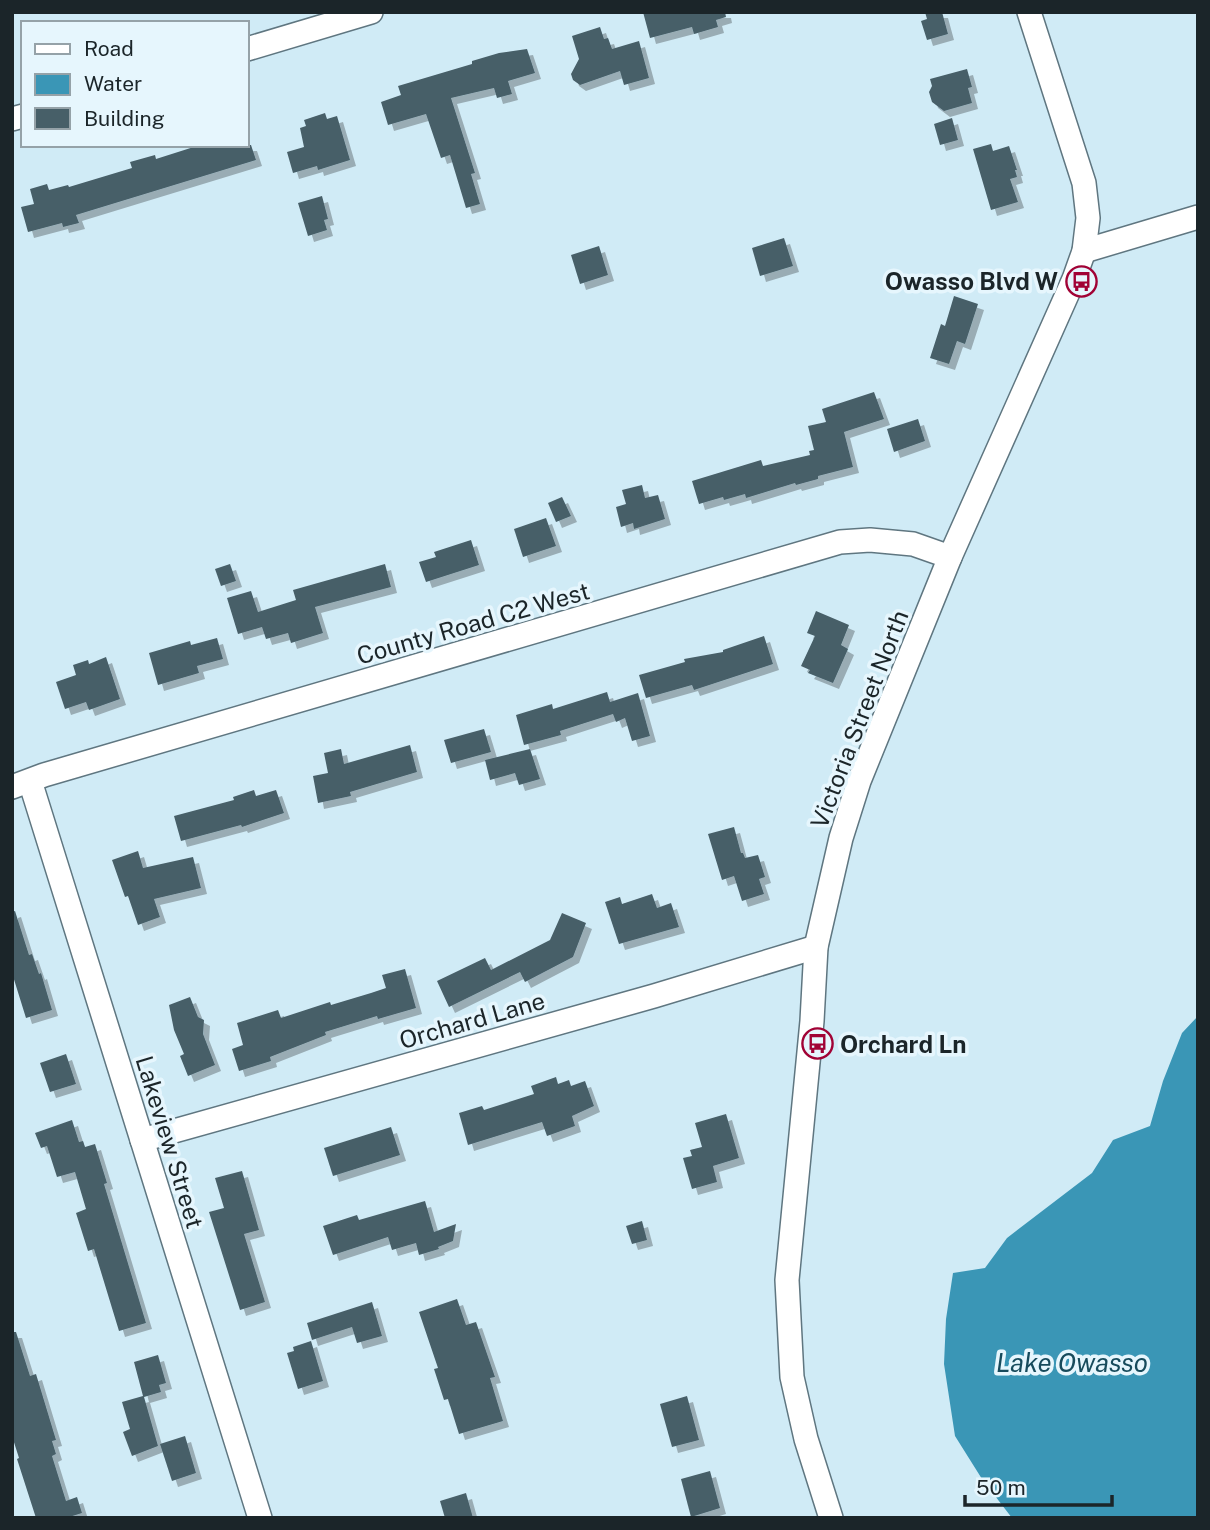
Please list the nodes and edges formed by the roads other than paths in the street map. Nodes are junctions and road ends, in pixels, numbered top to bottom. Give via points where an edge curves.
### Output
1 (371, 12) edge
2 (1030, 12) edge
3 (343, 16) edge
4 (248, 49) edge
5 (1198, 218) edge
6 (1084, 251) junction
7 (950, 557) junction
8 (21, 784) edge
9 (816, 947) junction
10 (142, 1140) junction
11 (260, 1518) edge
12 (831, 1518) edge

1 - 3 street
2 - 6 street, Victoria Street North via 1084,183 1088,218
3 - 4 street
5 - 6 street
6 - 7 street, Victoria Street North
7 - 8 street, County Road C2 West via 913,544 840,542
7 - 9 street, Victoria Street North via 859,780
8 - 10 street, Lakeview Street
9 - 10 street, Orchard Lane
9 - 12 street, Victoria Street North via 787,1280 792,1377
10 - 11 street, Lakeview Street

